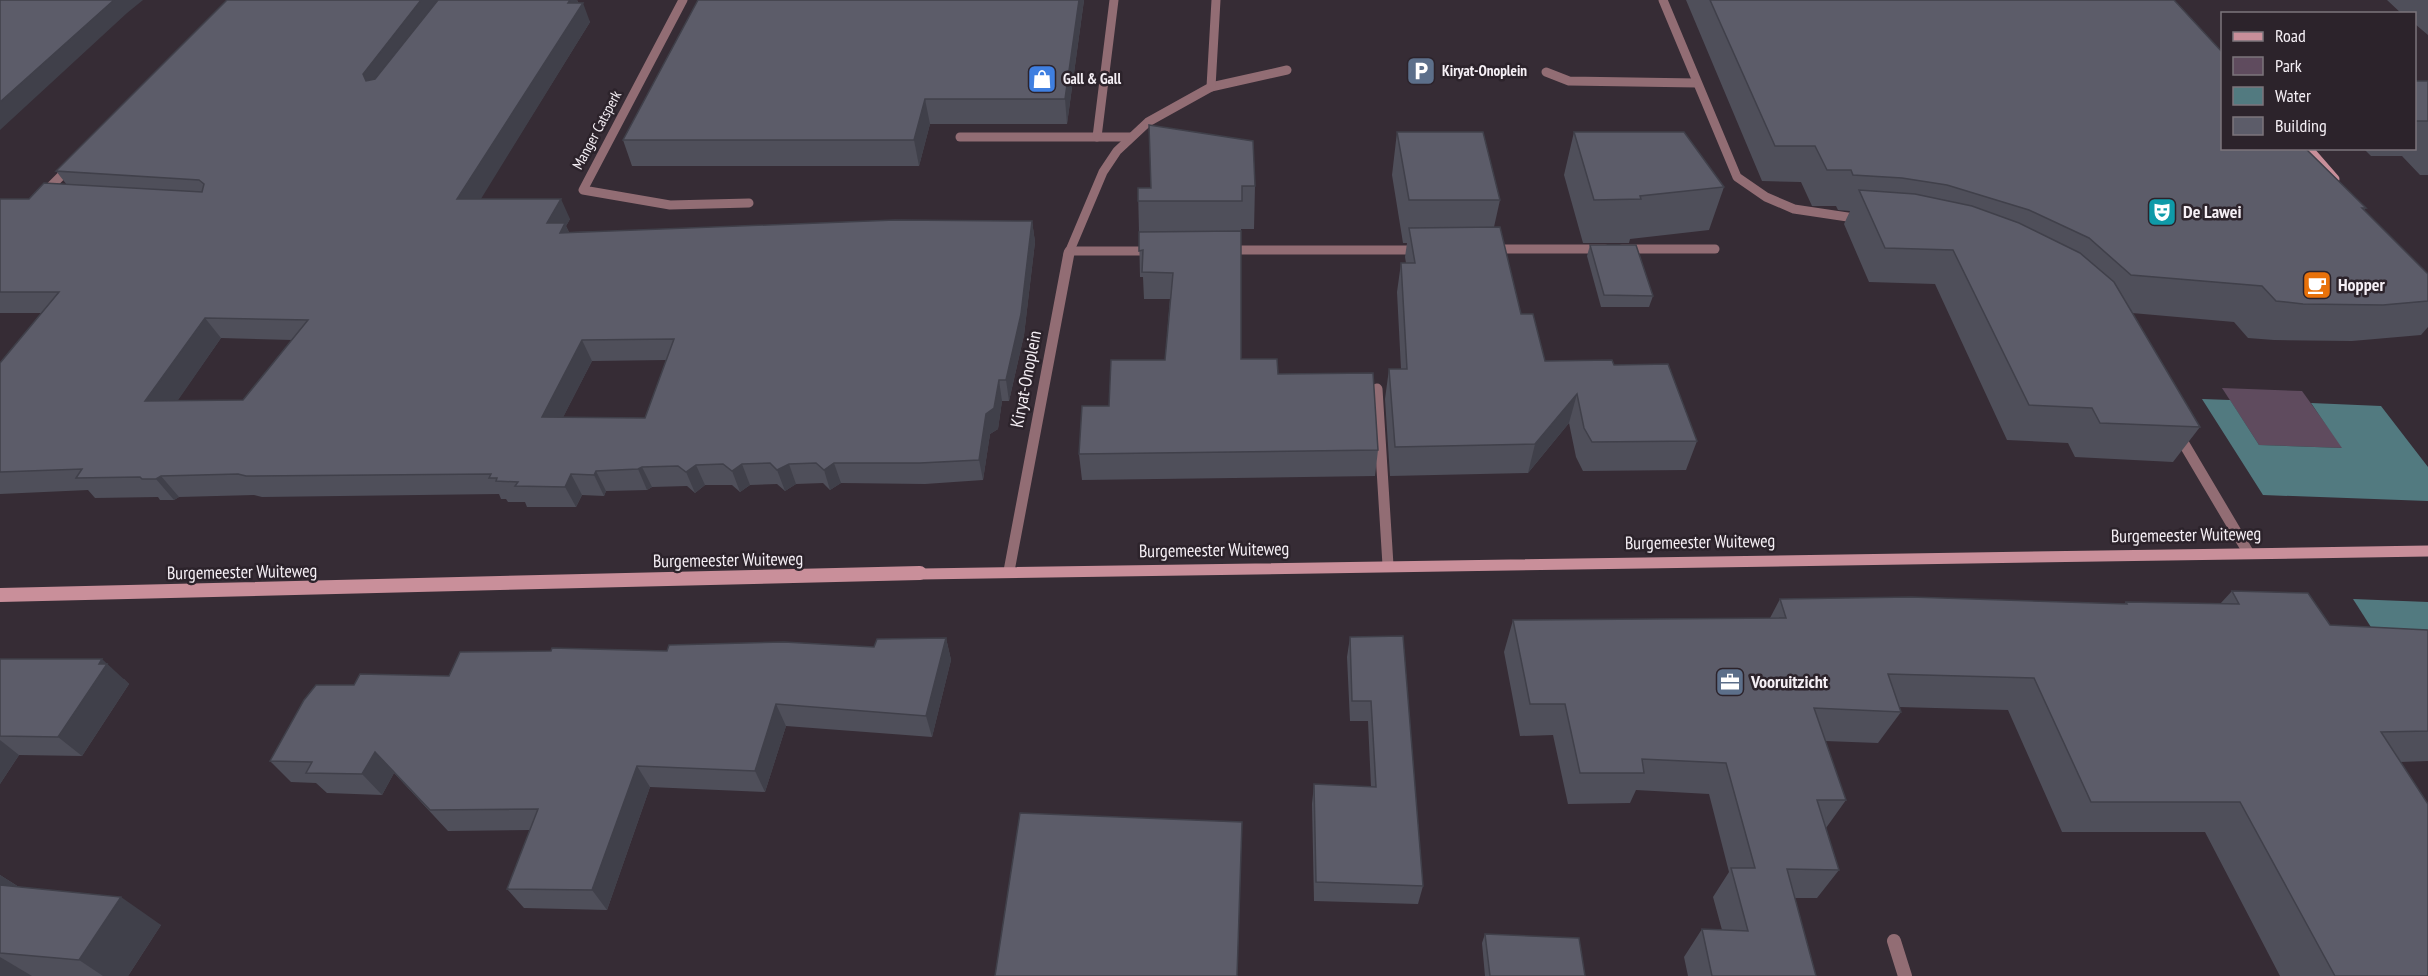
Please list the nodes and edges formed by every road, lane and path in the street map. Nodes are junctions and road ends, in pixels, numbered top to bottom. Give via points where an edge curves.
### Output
1 (683, 0) edge
2 (1114, 0) edge
3 (1216, 0) edge
4 (1663, 0) edge
5 (1287, 70) dead end
6 (1546, 72) dead end
7 (1697, 83) junction
8 (1211, 87) junction
9 (960, 137) dead end
10 (1097, 137) junction
11 (1130, 137) junction
12 (2310, 150) edge
13 (82, 155) edge
14 (2346, 191) edge
15 (56, 197) edge
16 (749, 203) dead end
17 (1868, 220) edge
18 (1476, 249) edge
19 (1715, 249) dead end
20 (1165, 250) edge
21 (1212, 250) edge
22 (1428, 250) edge
23 (1069, 251) junction
24 (1377, 389) edge
25 (2174, 426) edge
26 (2428, 551) edge
27 (2248, 552) junction
28 (1388, 566) junction
29 (1009, 571) junction
30 (0, 595) edge
31 (1894, 941) dead end
32 (1905, 976) edge

1 - 16 street, Manger Catsperk via 582,190 670,205
2 - 10 street
3 - 8 street
4 - 7 street
5 - 8 street, Kiryat-Onoplein
6 - 7 street via 1569,81
7 - 17 street via 1737,177 1778,205 1805,214
8 - 11 street, Kiryat-Onoplein via 1148,122
9 - 10 street
10 - 11 street
11 - 23 street, Kiryat-Onoplein via 1103,172
12 - 14 street
13 - 15 street via 41,196
18 - 19 street
20 - 23 street
21 - 22 street
23 - 29 street, Kiryat-Onoplein
24 - 28 street
25 - 27 street
26 - 27 street, Burgemeester Wuiteweg
27 - 28 street, Burgemeester Wuiteweg
28 - 29 street, Burgemeester Wuiteweg
29 - 30 street, Burgemeester Wuiteweg
31 - 32 street

